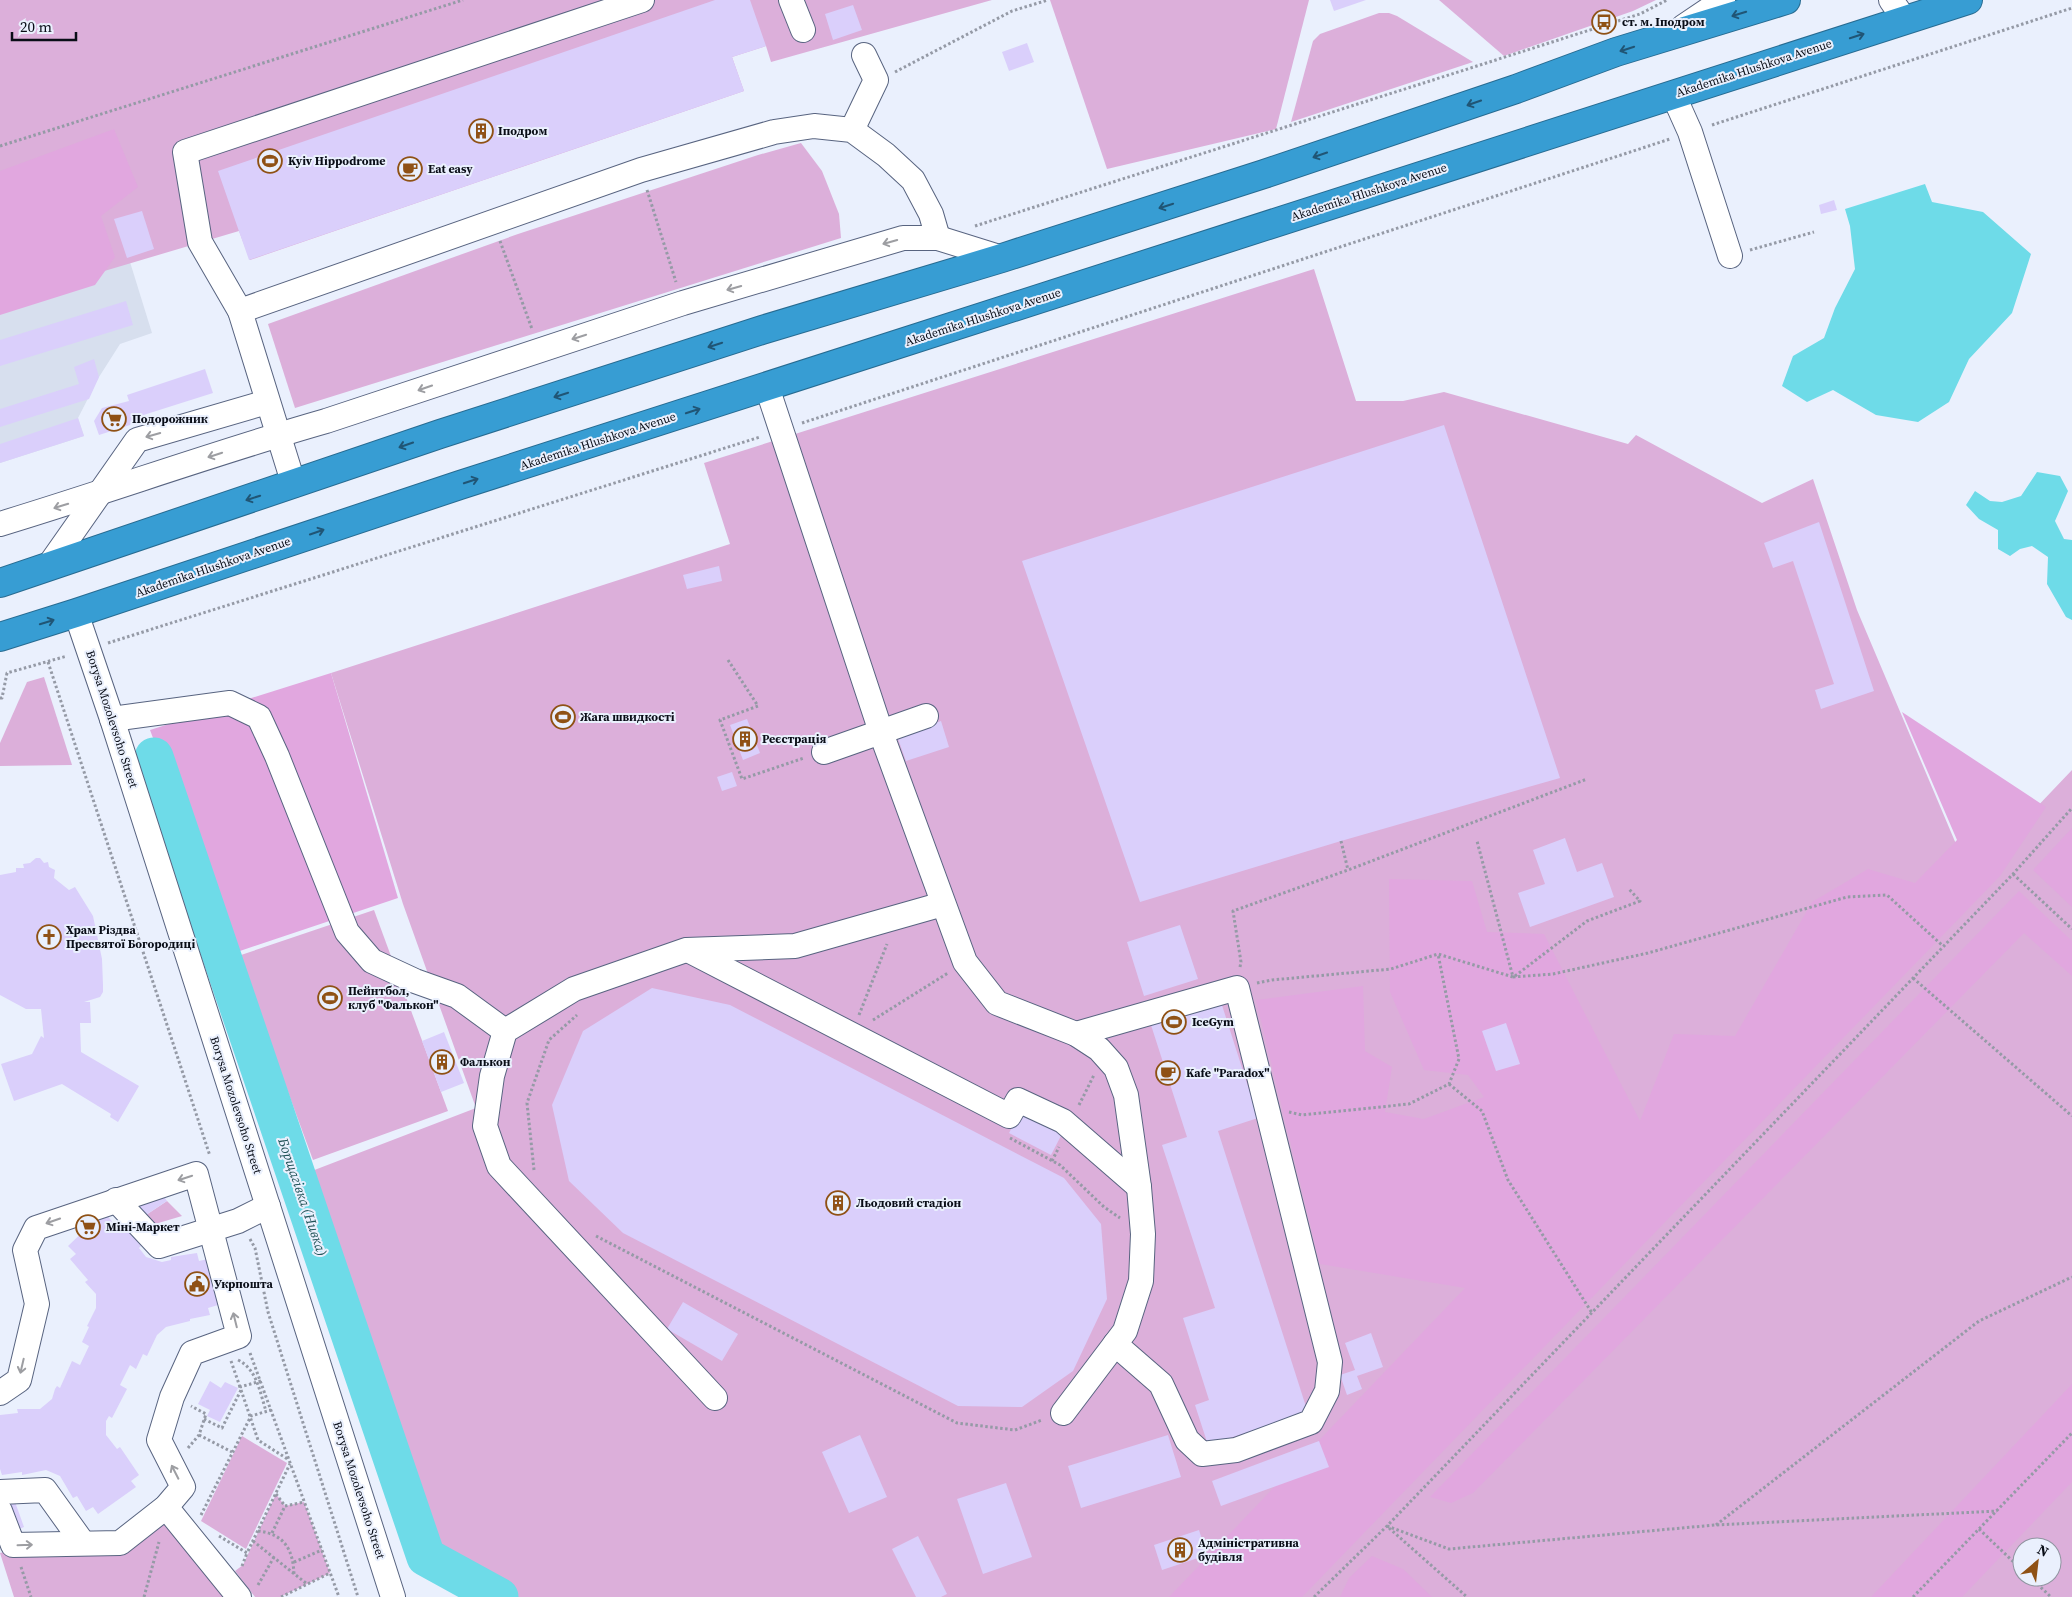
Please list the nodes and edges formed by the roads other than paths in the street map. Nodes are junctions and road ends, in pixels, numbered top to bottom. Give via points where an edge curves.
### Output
1 (642, 0) edge
2 (791, 0) edge
3 (1723, 0) edge
4 (1786, 0) edge
5 (1968, 0) edge
6 (1898, 10) edge
7 (803, 30) dead end
8 (1674, 33) junction
9 (864, 55) dead end
10 (1673, 94) junction
11 (852, 130) junction
12 (938, 238) junction
13 (1739, 253) road end
14 (1002, 258) junction
15 (240, 311) junction
16 (767, 387) junction
17 (268, 402) junction
18 (278, 434) junction
19 (294, 484) junction
20 (97, 495) junction
21 (0, 524) edge
22 (48, 567) junction
23 (0, 583) edge
24 (76, 613) junction
25 (0, 637) edge
26 (926, 716) dead end
27 (112, 719) junction
28 (882, 732) junction
29 (824, 752) road end
30 (944, 904) junction
31 (686, 950) junction
32 (505, 1030) junction
33 (1076, 1034) junction
34 (1139, 1187) junction
35 (116, 1200) junction
36 (268, 1206) junction
37 (211, 1229) junction
38 (1115, 1344) junction
39 (0, 1393) edge
40 (715, 1398) dead end
41 (1064, 1413) road end
42 (0, 1492) edge
43 (166, 1507) junction
44 (0, 1510) edge
45 (83, 1543) junction
46 (248, 1592) edge
47 (393, 1597) edge

1 - 15 street via 185,152 200,242
2 - 7 street
3 - 8 street
4 -> 8 highway
5 - 6 highway, Akademika Hlushkova Avenue
10 -> 6 highway, Akademika Hlushkova Avenue
8 -> 14 highway via 1273,171
9 - 11 street via 876,80
10 - 13 street
10 - 16 highway, Akademika Hlushkova Avenue
11 - 12 street via 913,180 931,214
11 - 15 street via 814,126 774,132 641,170
12 - 14 street
12 -> 18 street via 903,238 683,303
14 -> 19 highway via 762,330
15 - 17 street
24 -> 16 highway, Akademika Hlushkova Avenue
16 - 28 street
17 - 18 street
17 -> 20 street via 137,440
18 - 19 street
18 -> 20 street
19 -> 22 highway
20 -> 21 street
20 - 22 street
22 - 23 highway
25 -> 24 highway, Akademika Hlushkova Avenue
24 - 27 street, Borysa Mozolevsoho Street
26 - 28 street
27 - 32 street via 230,703 259,717 347,932 372,961 458,996
27 - 36 street, Borysa Mozolevsoho Street
28 - 29 street
28 - 30 street
30 - 31 street via 795,946
30 - 33 street via 965,962 997,1003
31 - 32 street via 574,990
31 - 34 street via 1009,1116 1018,1100 1063,1121
32 - 40 street via 492,1076 485,1126 500,1166
33 - 34 street via 1099,1049 1116,1068 1126,1095
33 - 38 street via 1237,988 1330,1362 1327,1391 1311,1422 1236,1450 1202,1454 1187,1440 1161,1384
34 - 38 street via 1142,1281 1125,1331
35 - 37 street via 159,1246
37 -> 35 street via 196,1174
35 -> 39 street via 36,1228 25,1250 37,1304 19,1380
36 - 37 street via 238,1221
36 - 47 street, Borysa Mozolevsoho Street
43 -> 37 street via 183,1487 159,1440 172,1396 192,1353 239,1336
38 - 41 street
42 - 45 street via 45,1490
43 - 45 street via 120,1543
43 - 46 street
44 -> 45 street via 13,1545

